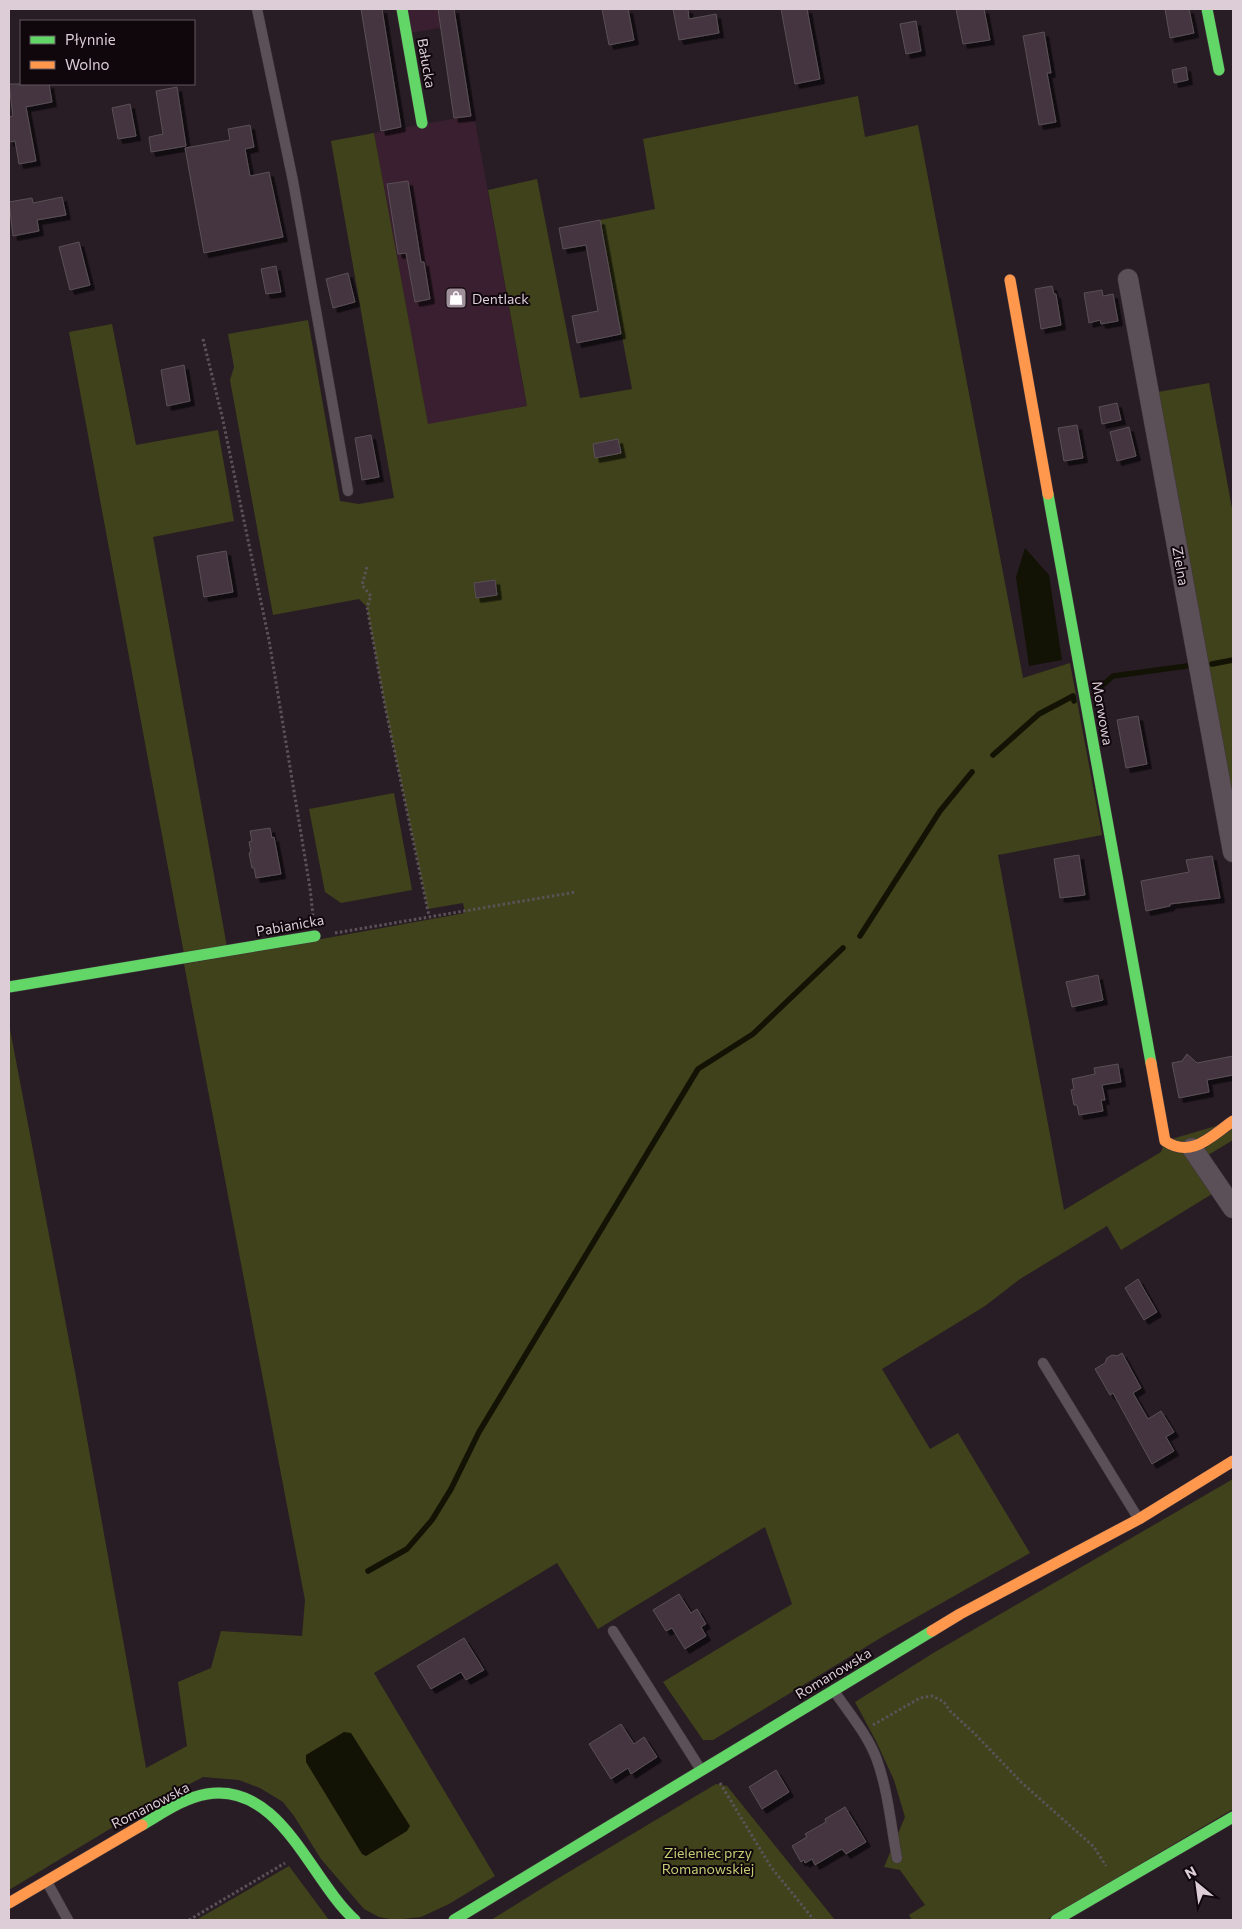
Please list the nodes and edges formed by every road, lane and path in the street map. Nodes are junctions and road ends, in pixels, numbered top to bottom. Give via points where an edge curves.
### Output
1 (257, 9) edge
2 (402, 9) edge
3 (1207, 9) edge
4 (1218, 70) dead end
5 (422, 123) dead end
6 (1128, 279) dead end
7 (1010, 280) dead end
8 (203, 339) dead end
9 (348, 491) dead end
10 (368, 567) dead end
11 (1233, 852) edge
12 (576, 892) dead end
13 (429, 916) junction
14 (315, 936) junction
15 (9, 987) edge
16 (1233, 1121) edge
17 (1183, 1148) junction
18 (1233, 1208) edge
19 (1043, 1363) dead end
20 (1233, 1461) edge
21 (1139, 1519) junction
22 (613, 1631) dead end
23 (834, 1690) junction
24 (862, 1732) junction
25 (714, 1763) junction
26 (702, 1771) junction
27 (1233, 1817) edge
28 (897, 1858) dead end
29 (286, 1862) dead end
30 (46, 1881) junction
31 (1118, 1884) junction
32 (9, 1903) edge
33 (68, 1920) edge
34 (189, 1920) edge
35 (355, 1920) edge
36 (454, 1920) edge
37 (814, 1920) edge
38 (1056, 1920) edge

1 - 9 lane
2 - 5 street, Bałucka
3 - 4 street
6 - 11 street, Zielna
7 - 17 street, Morwowa via 1162,1124 1166,1141
8 - 14 path via 269,640
10 - 13 path via 362,585 371,596 367,607 384,706
12 - 13 path, Pabianicka
13 - 14 path, Pabianicka
14 - 15 street, Pabianicka
16 - 17 street
17 - 18 street
19 - 21 lane
20 - 21 street, Romanowska
21 - 23 street, Romanowska via 960,1614
22 - 26 lane
23 - 24 lane
23 - 25 street, Romanowska
24 - 28 lane via 882,1774
24 - 31 path via 920,1698 932,1696 944,1702 1021,1782 1094,1847
25 - 26 street, Romanowska
25 - 37 path via 721,1786 771,1867
26 - 36 street, Romanowska
27 - 31 street
29 - 34 path
30 - 32 street, Romanowska
30 - 33 lane
30 - 35 street, Romanowska via 176,1806 208,1794 233,1794 257,1803 277,1818 344,1910
31 - 38 street

